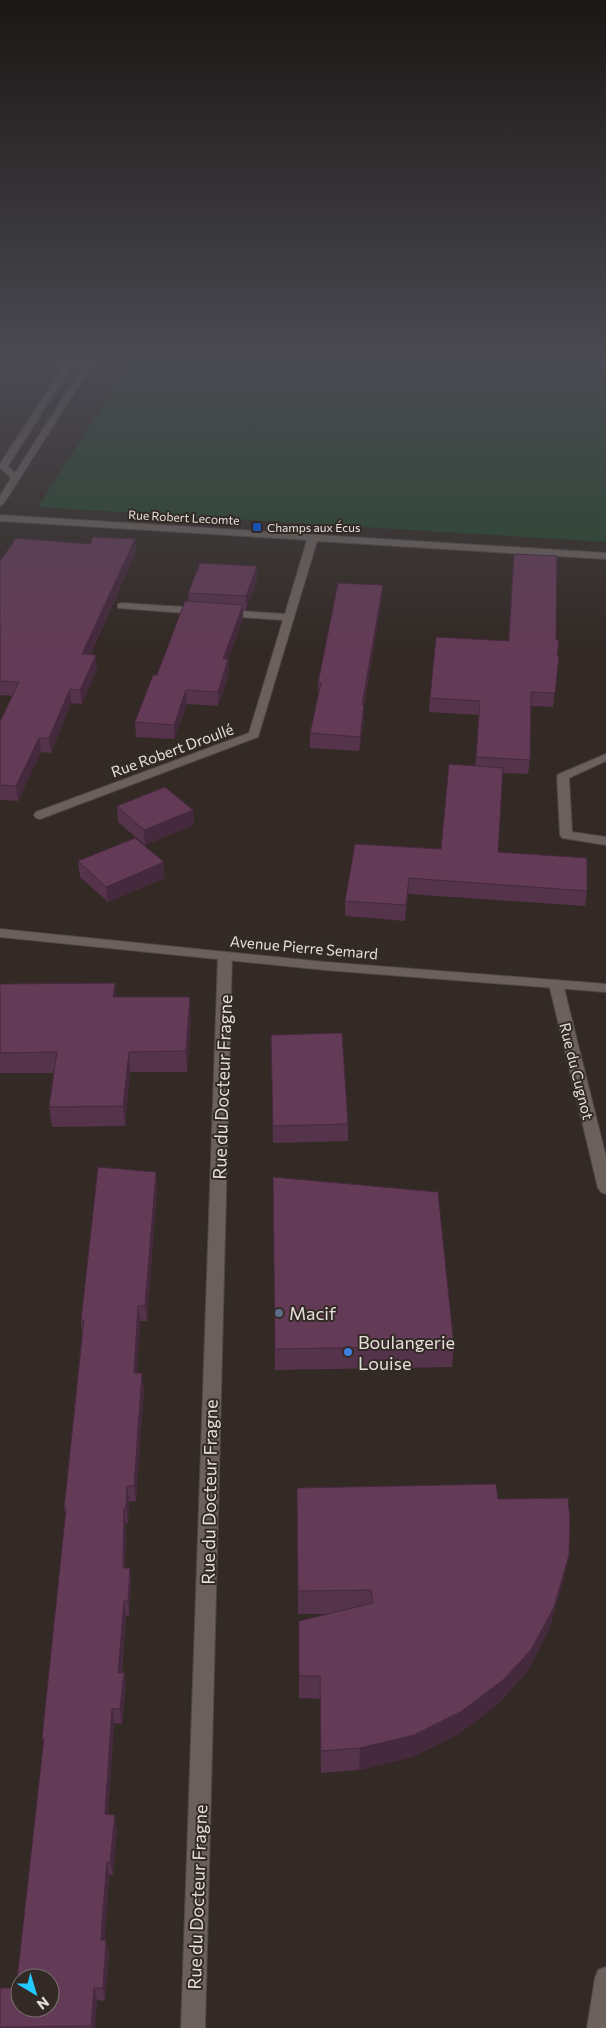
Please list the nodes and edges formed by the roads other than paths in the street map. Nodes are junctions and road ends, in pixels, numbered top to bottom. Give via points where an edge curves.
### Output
1 (11, 454) edge
2 (32, 454) edge
3 (0, 477) edge
4 (16, 478) junction
5 (0, 503) edge
6 (0, 518) edge
7 (313, 537) junction
8 (606, 556) edge
9 (122, 606) dead end
10 (289, 617) junction
11 (606, 757) edge
12 (40, 815) dead end
13 (606, 841) edge
14 (0, 933) edge
15 (225, 956) junction
16 (556, 984) junction
17 (606, 988) edge
18 (606, 1188) edge
19 (606, 1978) edge
20 (193, 2028) edge
21 (600, 2028) edge

1 - 4 street via 3,466
2 - 4 street
3 - 4 street
4 - 5 street
6 - 7 street, Rue Robert Lecomte
7 - 8 street, Rue Robert Lecomte
7 - 10 street, Rue Robert Droullé
9 - 10 street
10 - 12 street, Rue Robert Droullé via 254,736
11 - 13 street via 563,776 566,836
14 - 15 street, Avenue Pierre Semard
15 - 16 street, Avenue Pierre Semard
15 - 20 street, Rue du Docteur Fragne
16 - 17 street, Avenue Pierre Semard
16 - 18 street, Rue du Cugnot
19 - 21 street

